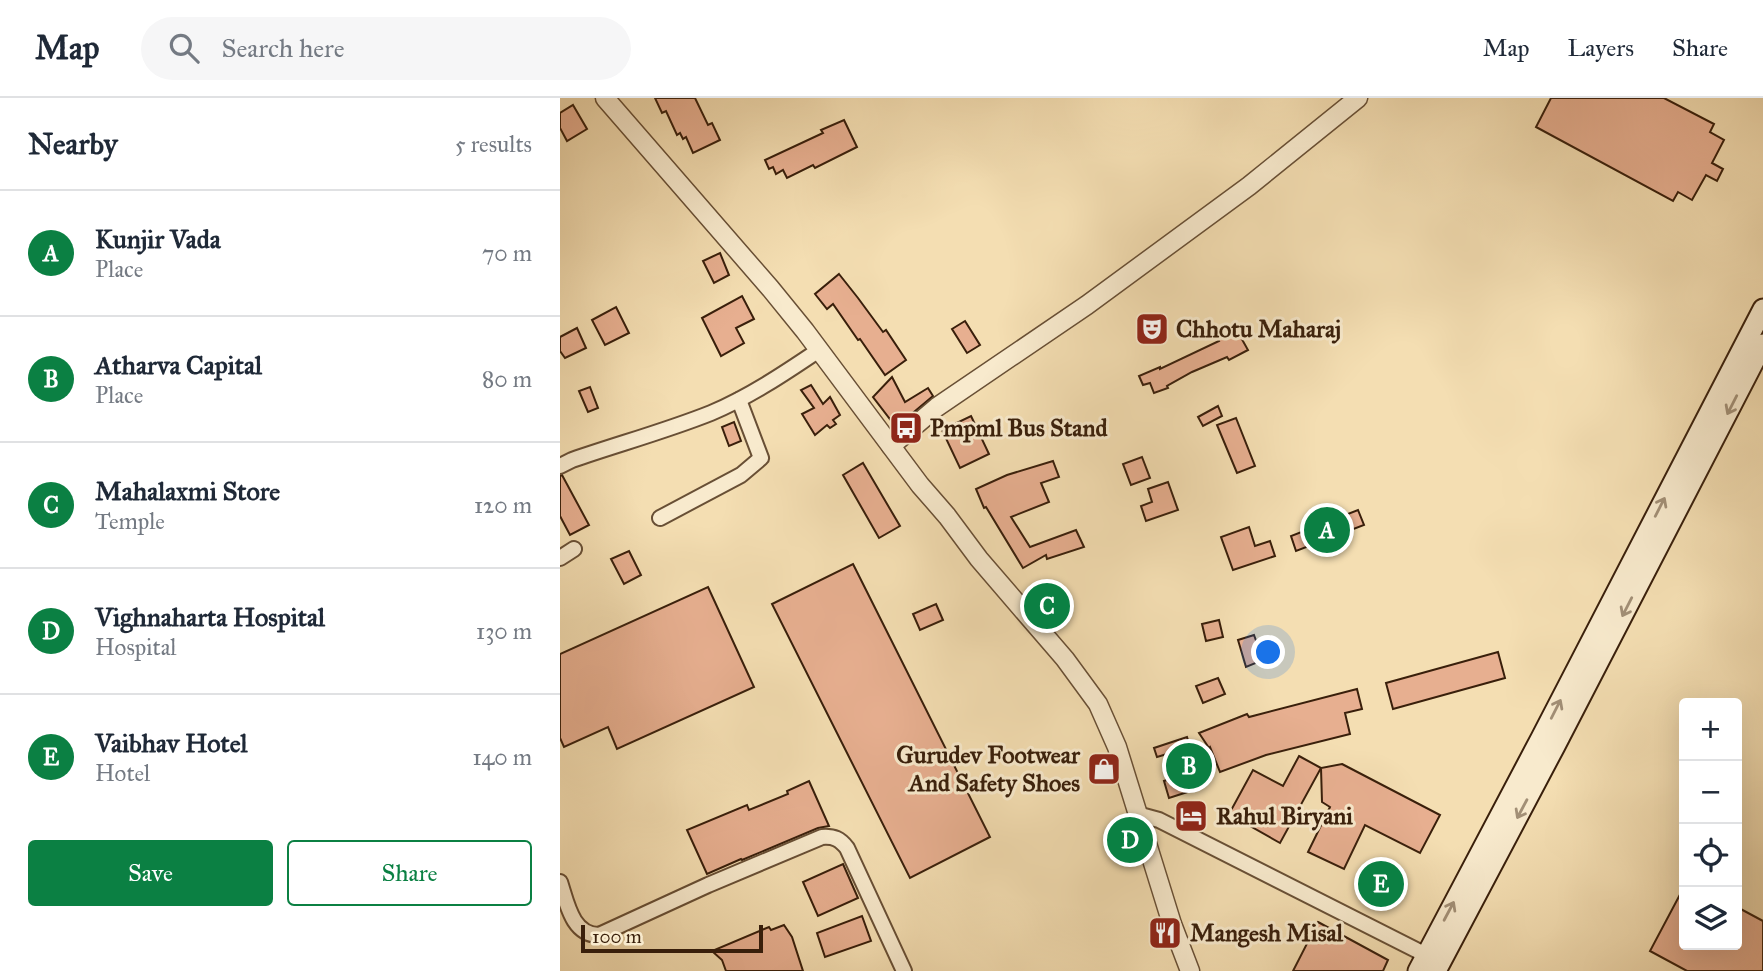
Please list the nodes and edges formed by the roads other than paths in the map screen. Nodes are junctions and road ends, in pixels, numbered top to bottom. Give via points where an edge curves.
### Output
1 (605, 98) edge
2 (1358, 98) edge
3 (1763, 309) edge
4 (1763, 344) edge
5 (819, 350) junction
6 (738, 400) junction
7 (891, 446) junction
8 (560, 466) edge
9 (660, 517) dead end
10 (574, 549) dead end
11 (560, 558) edge
12 (1137, 814) junction
13 (560, 882) edge
14 (1430, 965) edge
15 (904, 971) edge
16 (1190, 971) edge

1 - 5 street
2 - 7 street via 1238,194 937,407
14 -> 3 main road via 1541,738
4 -> 14 main road via 1562,734
5 - 6 street
5 - 7 street
6 - 8 street
6 - 9 street via 761,458 741,475
7 - 12 street via 1098,704 1117,747
10 - 11 street
12 - 14 street via 1159,820
12 - 16 street
13 - 15 street via 579,928 599,935 830,836 847,848

